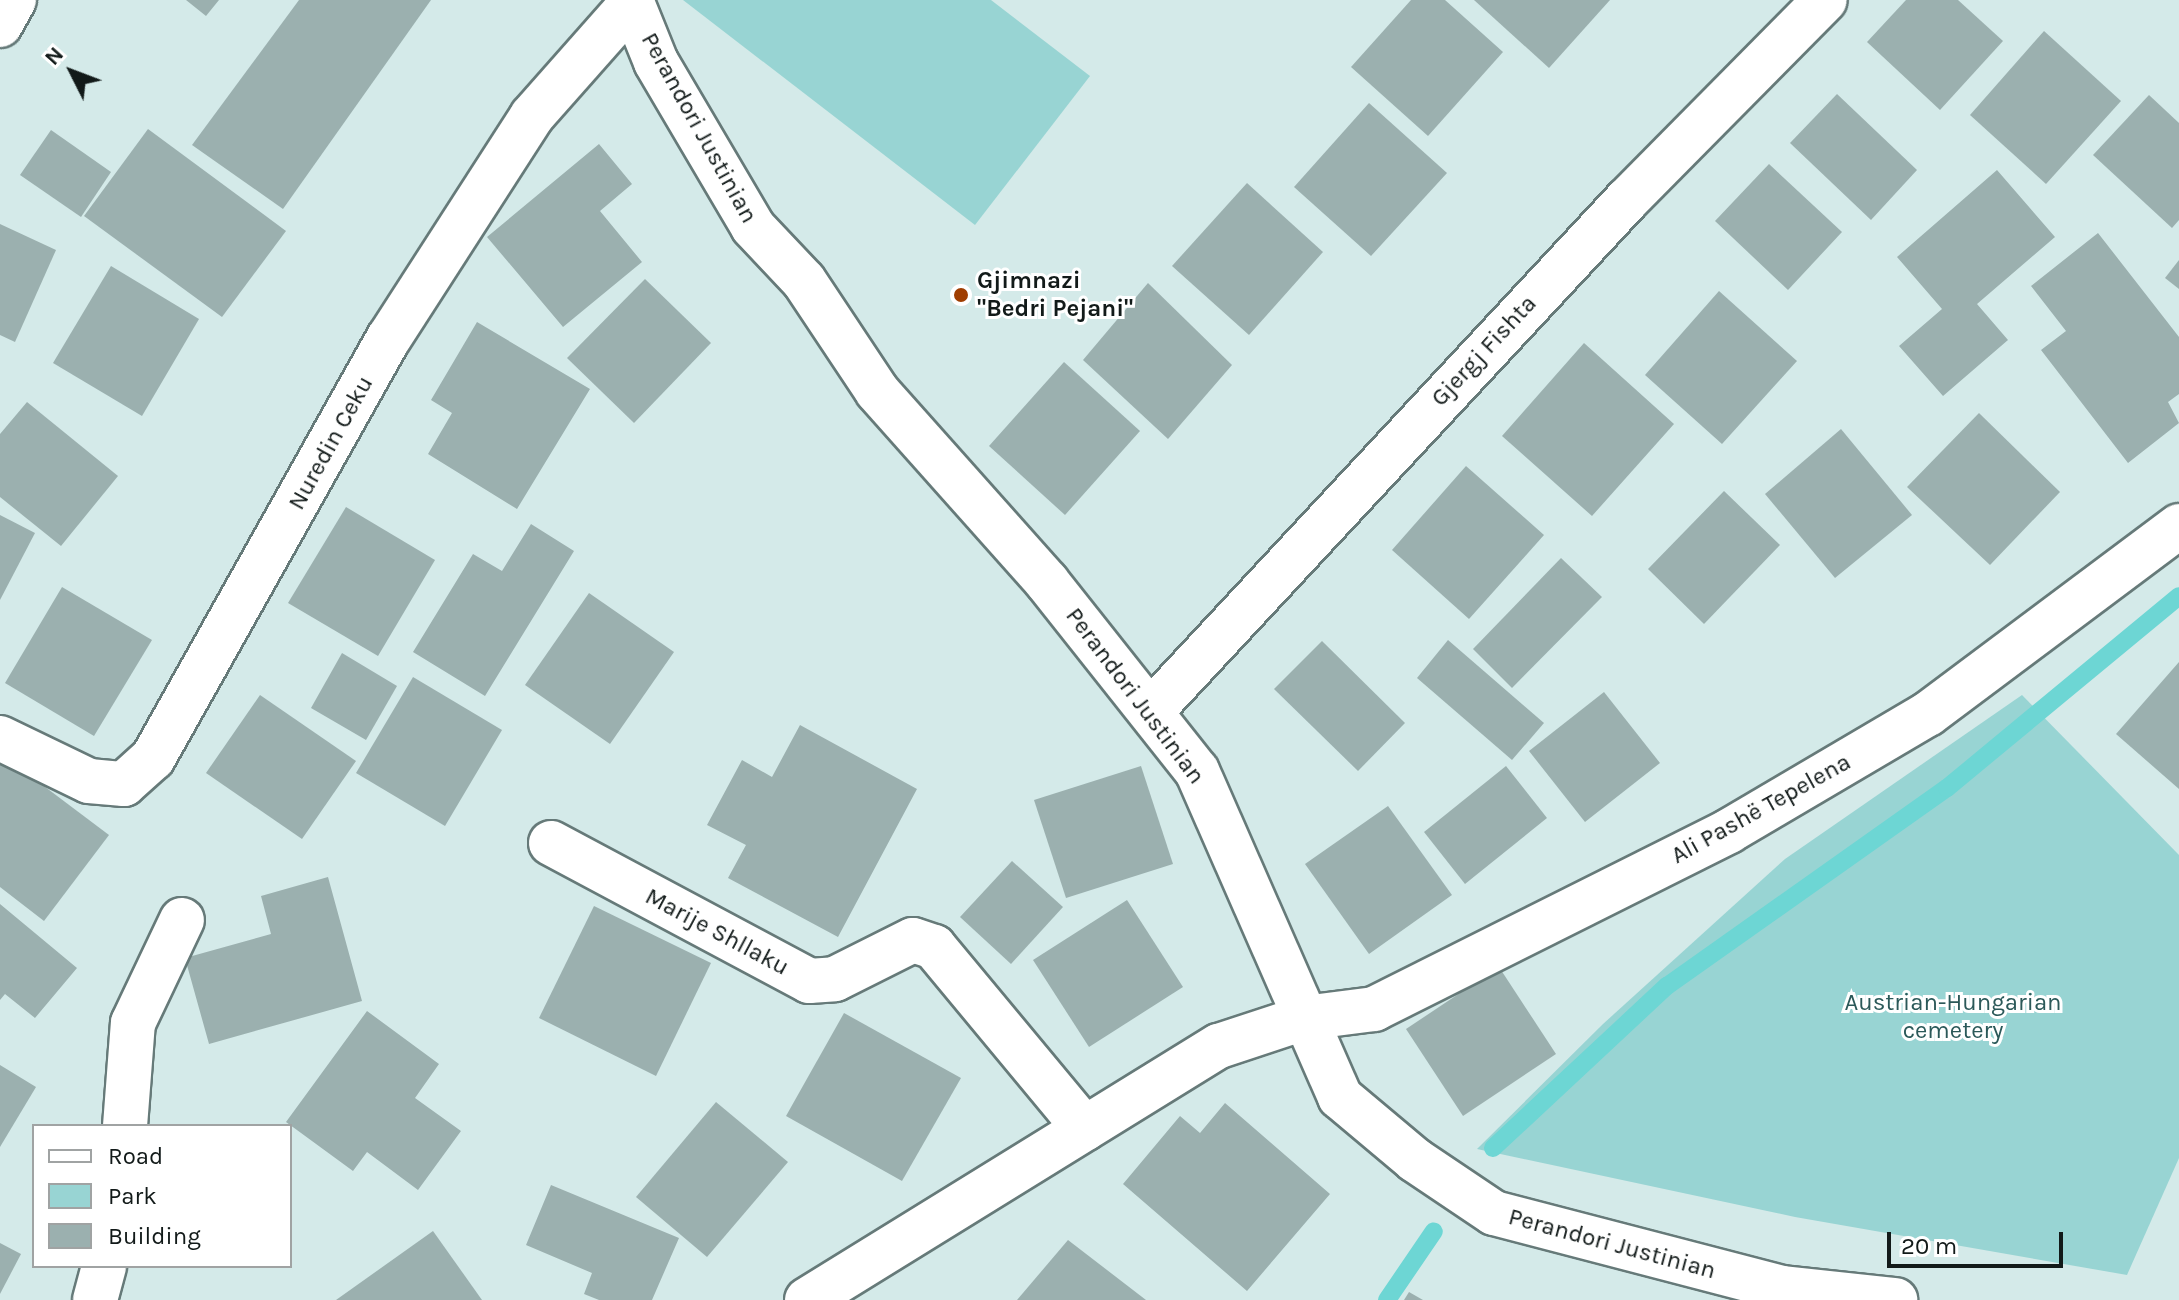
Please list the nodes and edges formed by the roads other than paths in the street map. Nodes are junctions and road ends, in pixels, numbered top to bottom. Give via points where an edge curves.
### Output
1 (14, 0) edge
2 (1825, 0) edge
3 (632, 2) edge
4 (0, 25) edge
5 (2179, 526) edge
6 (1152, 710) junction
7 (0, 738) edge
8 (551, 843) dead end
9 (182, 920) dead end
10 (1304, 1018) junction
11 (125, 1124) edge
12 (1085, 1129) junction
13 (103, 1268) edge
14 (843, 1290) edge
15 (95, 1300) edge
16 (807, 1300) edge
17 (1895, 1300) edge

1 - 4 street
2 - 6 street, Gjergj Fishta via 1606,222
3 - 6 street, Perandori Justinian via 656,62 753,227 804,281 877,391 1047,582
3 - 7 street, Nuredin Ceku via 532,116 389,338 153,758 124,784 89,781
5 - 10 street, Ali Pashë Tepelena via 1928,714 1729,831 1374,1009
6 - 10 street, Perandori Justinian via 1197,771
8 - 12 street, Marije Shllaku via 809,981 835,979 913,940 934,947
9 - 11 street via 133,1023
10 - 12 street via 1219,1046
10 - 17 street, Perandori Justinian via 1340,1097 1415,1160 1494,1213 1781,1288
12 - 14 street
13 - 15 street
14 - 16 street

